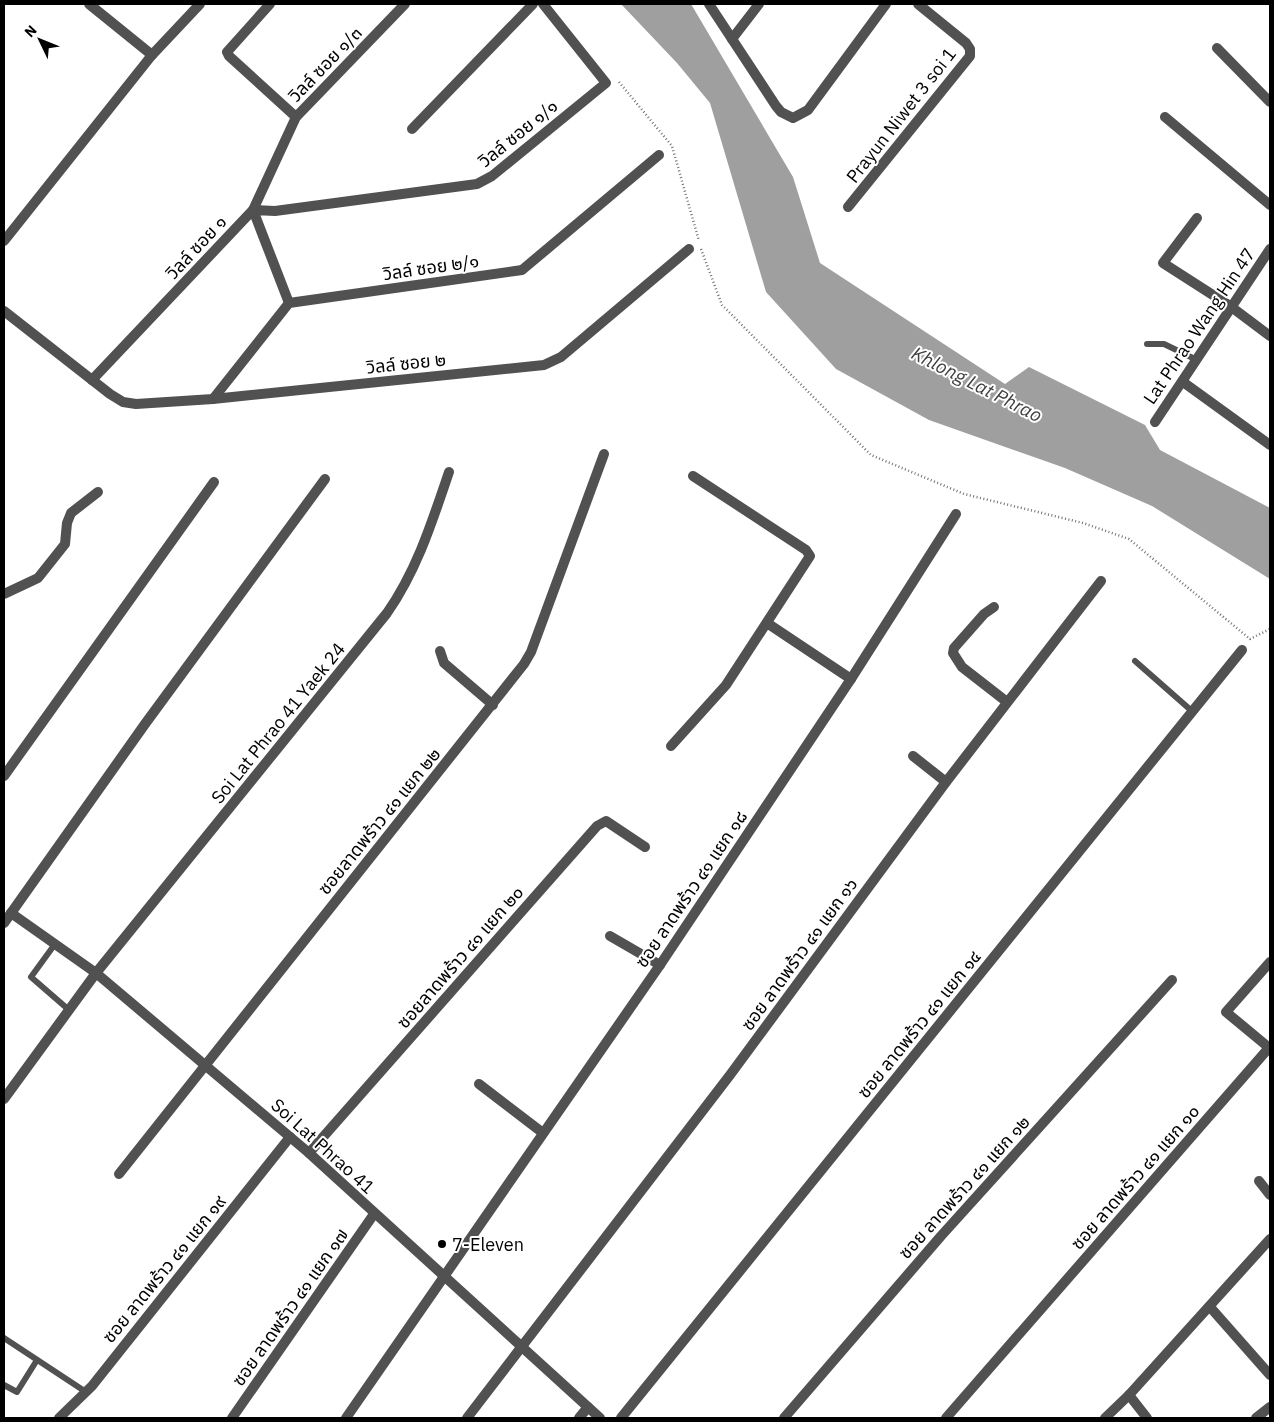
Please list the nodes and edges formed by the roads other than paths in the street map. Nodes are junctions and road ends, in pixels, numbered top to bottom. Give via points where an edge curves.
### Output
1 (89, 4) edge
2 (200, 4) edge
3 (270, 4) edge
4 (404, 4) edge
5 (533, 4) edge
6 (543, 4) edge
7 (709, 4) edge
8 (759, 4) edge
9 (886, 4) edge
10 (918, 4) edge
11 (732, 39) junction
12 (1216, 48) dead end
13 (152, 55) junction
14 (1270, 102) edge
15 (296, 117) junction
16 (1165, 117) dead end
17 (412, 129) dead end
18 (659, 155) dead end
19 (1270, 205) edge
20 (848, 207) dead end
21 (253, 210) junction
22 (1197, 218) dead end
23 (4, 241) edge
24 (689, 249) dead end
25 (1270, 249) edge
26 (288, 302) junction
27 (1230, 306) junction
28 (4, 310) edge
29 (1270, 336) edge
30 (1147, 344) dead end
31 (1197, 360) junction
32 (92, 380) junction
33 (1183, 382) junction
34 (213, 399) junction
35 (1155, 422) dead end
36 (1270, 445) edge
37 (604, 454) dead end
38 (449, 472) dead end
39 (693, 476) dead end
40 (325, 479) dead end
41 (214, 482) dead end
42 (98, 492) dead end
43 (956, 514) dead end
44 (1101, 581) dead end
45 (4, 594) edge
46 (994, 607) dead end
47 (767, 623) junction
48 (1242, 650) dead end
49 (440, 651) dead end
50 (1135, 661) dead end
51 (851, 680) junction
52 (1007, 702) junction
53 (493, 705) junction
54 (1193, 712) junction
55 (671, 746) dead end
56 (913, 756) dead end
57 (4, 776) edge
58 (946, 782) junction
59 (645, 847) dead end
60 (11, 913) junction
61 (4, 923) edge
62 (610, 936) dead end
63 (55, 944) junction
64 (1270, 962) edge
65 (660, 965) junction
66 (96, 973) junction
67 (1172, 980) dead end
68 (69, 1010) junction
69 (204, 1064) junction
70 (479, 1084) dead end
71 (4, 1099) edge
72 (543, 1133) junction
73 (290, 1137) junction
74 (309, 1153) junction
75 (119, 1174) dead end
76 (1259, 1181) dead end
77 (1270, 1195) edge
78 (374, 1214) junction
79 (1270, 1240) edge
80 (445, 1277) junction
81 (1210, 1307) junction
82 (4, 1338) edge
83 (522, 1346) junction
84 (37, 1360) junction
85 (1270, 1376) edge
86 (4, 1385) edge
87 (86, 1392) junction
88 (1129, 1395) junction
89 (588, 1407) junction
90 (1270, 1407) edge
91 (59, 1418) edge
92 (232, 1418) edge
93 (346, 1418) edge
94 (466, 1418) edge
95 (579, 1418) edge
96 (600, 1418) edge
97 (621, 1418) edge
98 (784, 1418) edge
99 (946, 1418) edge
100 (1105, 1418) edge
101 (1147, 1418) edge
102 (1256, 1418) edge

1 - 13 street
2 - 13 street
3 - 15 street, วิลล์ ซอย ๑/๓ via 227,52
4 - 15 street, วิลล์ ซอย ๑/๓
5 - 17 street
6 - 21 street, วิลล์ ซอย ๑/๑ via 606,83 492,176 477,184 274,211
7 - 11 street
8 - 11 street
9 - 11 street via 808,110 793,118 776,106
10 - 20 street, Prayun Niwet 3 soi 1 via 966,43 970,56
12 - 14 street
13 - 23 street
15 - 21 street, วิลล์ ซอย ๑
16 - 19 street
18 - 26 street, วิลล์ ซอย ๒/๑ via 522,270
21 - 26 street
21 - 32 street, วิลล์ ซอย ๑
22 - 27 street via 1163,263
24 - 34 street, วิลล์ ซอย ๒ via 553,362
25 - 27 street, Lat Phrao Wang Hin 47
26 - 34 street
27 - 29 street
27 - 31 street, Lat Phrao Wang Hin 47
28 - 32 street, วิลล์ ซอย ๒
30 - 31 lane via 1164,344
31 - 33 street, Lat Phrao Wang Hin 47
32 - 34 street, วิลล์ ซอย ๒ via 124,402 136,404
33 - 35 street, Lat Phrao Wang Hin 47
33 - 36 street
37 - 53 street, ซอยลาดพร้าว ๔๑ แยก ๒๒ via 531,652
38 - 66 street, Soi Lat Phrao 41 Yaek 24 via 420,554 405,587 387,613
39 - 47 street via 809,553 809,558
40 - 60 street
41 - 57 street
42 - 45 street via 71,513 65,544 38,578
43 - 51 street, ซอย ลาดพร้าว ๔๑ แยก ๑๘
44 - 52 street, ซอย ลาดพร้าว ๔๑ แยก ๑๖
46 - 52 street via 984,614 953,653 962,667
47 - 51 street
47 - 55 street via 726,685
48 - 54 street, ซอย ลาดพร้าว ๔๑ แยก ๑๔
49 - 53 street via 444,662
50 - 54 lane
51 - 65 street, ซอย ลาดพร้าว ๔๑ แยก ๑๘
52 - 58 street, ซอย ลาดพร้าว ๔๑ แยก ๑๖
53 - 69 street, ซอยลาดพร้าว ๔๑ แยก ๒๒
54 - 97 street, ซอย ลาดพร้าว ๔๑ แยก ๑๔
56 - 58 street
58 - 83 street, ซอย ลาดพร้าว ๔๑ แยก ๑๖ via 730,1075
59 - 74 street, ซอยลาดพร้าว ๔๑ แยก ๒๐ via 606,821 597,826
60 - 61 street
60 - 63 street, Soi Lat Phrao 41
62 - 65 street
63 - 66 street, Soi Lat Phrao 41
63 - 68 lane via 31,977
64 - 99 street, ซอย ลาดพร้าว ๔๑ แยก ๑๐ via 1226,1012 1267,1046 1267,1050
65 - 72 street, ซอย ลาดพร้าว ๔๑ แยก ๑๘
66 - 68 street, Soi Lat Phrao 41 Yaek 24
66 - 69 street, Soi Lat Phrao 41
67 - 98 street, ซอย ลาดพร้าว ๔๑ แยก ๑๒ via 941,1236
68 - 71 street, Soi Lat Phrao 41 Yaek 24
69 - 73 street, Soi Lat Phrao 41
69 - 75 street, ซอยลาดพร้าว ๔๑ แยก ๒๒
70 - 72 street
72 - 80 street, ซอย ลาดพร้าว ๔๑ แยก ๑๘
73 - 74 street, Soi Lat Phrao 41
73 - 87 street, ซอย ลาดพร้าว ๔๑ แยก ๑๙
74 - 78 street, Soi Lat Phrao 41
76 - 77 street
78 - 80 street, Soi Lat Phrao 41
78 - 92 street, ซอย ลาดพร้าว ๔๑ แยก ๑๗
79 - 81 street
80 - 83 street, Soi Lat Phrao 41
80 - 93 street, ซอย ลาดพร้าว ๔๑ แยก ๑๘
81 - 85 street
81 - 88 street
82 - 84 lane
83 - 89 street, Soi Lat Phrao 41
83 - 94 street, ซอย ลาดพร้าว ๔๑ แยก ๑๖
84 - 86 lane via 17,1392
84 - 87 lane
87 - 91 street, ซอย ลาดพร้าว ๔๑ แยก ๑๙
88 - 100 street
88 - 101 street
89 - 95 street
89 - 96 street, Soi Lat Phrao 41
90 - 102 street

